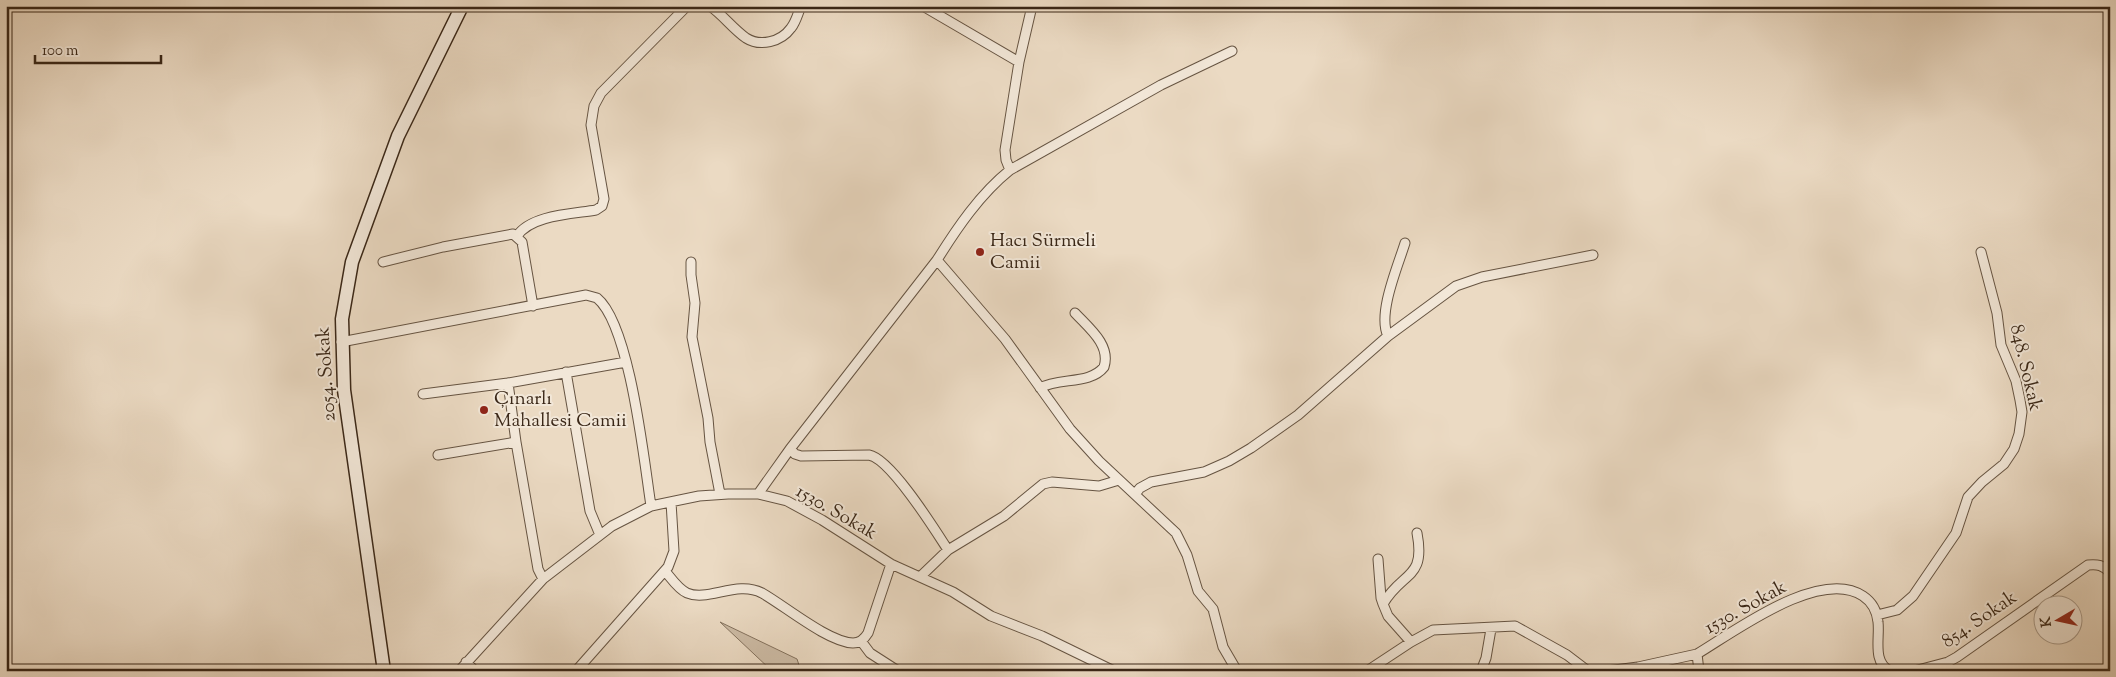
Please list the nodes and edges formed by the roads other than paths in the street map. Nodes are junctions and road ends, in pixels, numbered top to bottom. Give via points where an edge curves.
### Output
1 (462, 6) edge
2 (686, 6) edge
3 (710, 6) edge
4 (800, 6) edge
5 (923, 6) edge
6 (1032, 6) edge
7 (1232, 51) dead end
8 (1019, 62) junction
9 (1010, 170) junction
10 (516, 236) junction
11 (1405, 243) dead end
12 (1981, 252) dead end
13 (1593, 255) dead end
14 (937, 260) junction
15 (383, 262) dead end
16 (691, 262) dead end
17 (532, 306) junction
18 (1075, 313) dead end
19 (1388, 336) junction
20 (341, 342) junction
21 (626, 362) junction
22 (566, 372) junction
23 (508, 383) junction
24 (1040, 388) junction
25 (423, 394) dead end
26 (516, 442) junction
27 (790, 449) junction
28 (438, 455) dead end
29 (1119, 480) junction
30 (720, 494) junction
31 (758, 494) junction
32 (1135, 494) junction
33 (671, 502) junction
34 (651, 506) junction
35 (1417, 533) dead end
36 (600, 535) junction
37 (948, 550) junction
38 (1378, 559) dead end
39 (891, 564) junction
40 (665, 571) junction
41 (2110, 573) edge
42 (921, 576) junction
43 (543, 579) junction
44 (1383, 604) junction
45 (1877, 615) junction
46 (1491, 629) junction
47 (861, 641) junction
48 (1411, 642) junction
49 (1697, 654) junction
50 (466, 662) junction
51 (384, 671) edge
52 (459, 671) edge
53 (475, 671) edge
54 (576, 671) edge
55 (898, 671) edge
56 (1114, 671) edge
57 (1237, 671) edge
58 (1367, 671) edge
59 (1481, 671) edge
60 (1588, 671) edge
61 (1607, 671) edge
62 (1699, 671) edge
63 (1890, 671) edge
64 (1914, 671) edge

1 - 20 main road, 2054. Sokak via 398,136 356,253 342,319
2 - 10 street via 594,106 591,125 604,199 602,206 596,210 534,221
3 - 4 street via 744,36 762,42 778,39 788,32
5 - 8 street
6 - 8 street
7 - 9 street via 1160,85
8 - 9 street via 1005,150
9 - 14 street via 979,201
10 - 15 street via 497,236
10 - 17 street via 523,246
11 - 19 street via 1384,321
12 - 45 street, 848. Sokak via 1997,313 2001,345 2020,400 2019,434 2004,464 1968,497 1956,534 1913,596 1897,610
13 - 19 street via 1464,282
14 - 24 street via 1004,339
14 - 27 street
16 - 30 street via 695,303 692,338
17 - 20 street
17 - 21 street via 586,295 597,298 617,330
18 - 24 street via 1104,349 1104,367 1092,376
19 - 32 street via 1298,414 1251,448 1204,472 1151,482
20 - 51 main road, 2054. Sokak via 344,390
21 - 22 street
21 - 34 street
22 - 23 street
22 - 36 street via 590,511
23 - 25 street
23 - 26 street
24 - 29 street via 1070,429
26 - 28 street
26 - 43 street via 538,569
27 - 31 street
27 - 37 street via 801,456 869,455 879,459 919,506
29 - 32 street
29 - 37 street via 1099,486 1042,484 1004,516
30 - 31 street, 1530. Sokak
30 - 33 street, 1530. Sokak
31 - 39 street, 1530. Sokak via 787,501
32 - 57 street via 1176,533 1198,591 1213,609 1223,647
33 - 34 street, 1530. Sokak
33 - 40 street via 674,551
34 - 36 street, 1530. Sokak
35 - 44 street via 1420,560
36 - 43 street, 1530. Sokak
37 - 42 street
38 - 44 street
39 - 42 street, 1530. Sokak
39 - 47 street via 868,633
40 - 47 street via 686,593 695,595 740,588 755,590 841,640
40 - 54 street
41 - 64 street, 854. Sokak via 2103,566 2088,566 1958,657
42 - 56 street, 1530. Sokak via 991,616 1042,636
43 - 50 street, 1530. Sokak
44 - 48 street via 1388,616
45 - 49 street, 1530. Sokak via 1868,599 1858,593 1847,589 1827,589 1782,602
45 - 63 street via 1880,659
46 - 48 street via 1433,630
46 - 59 street
46 - 60 street via 1515,626 1567,655
47 - 55 street via 870,653
48 - 58 street
49 - 61 street
49 - 62 street, 1530. Sokak
50 - 52 street, 1530. Sokak
50 - 53 street

